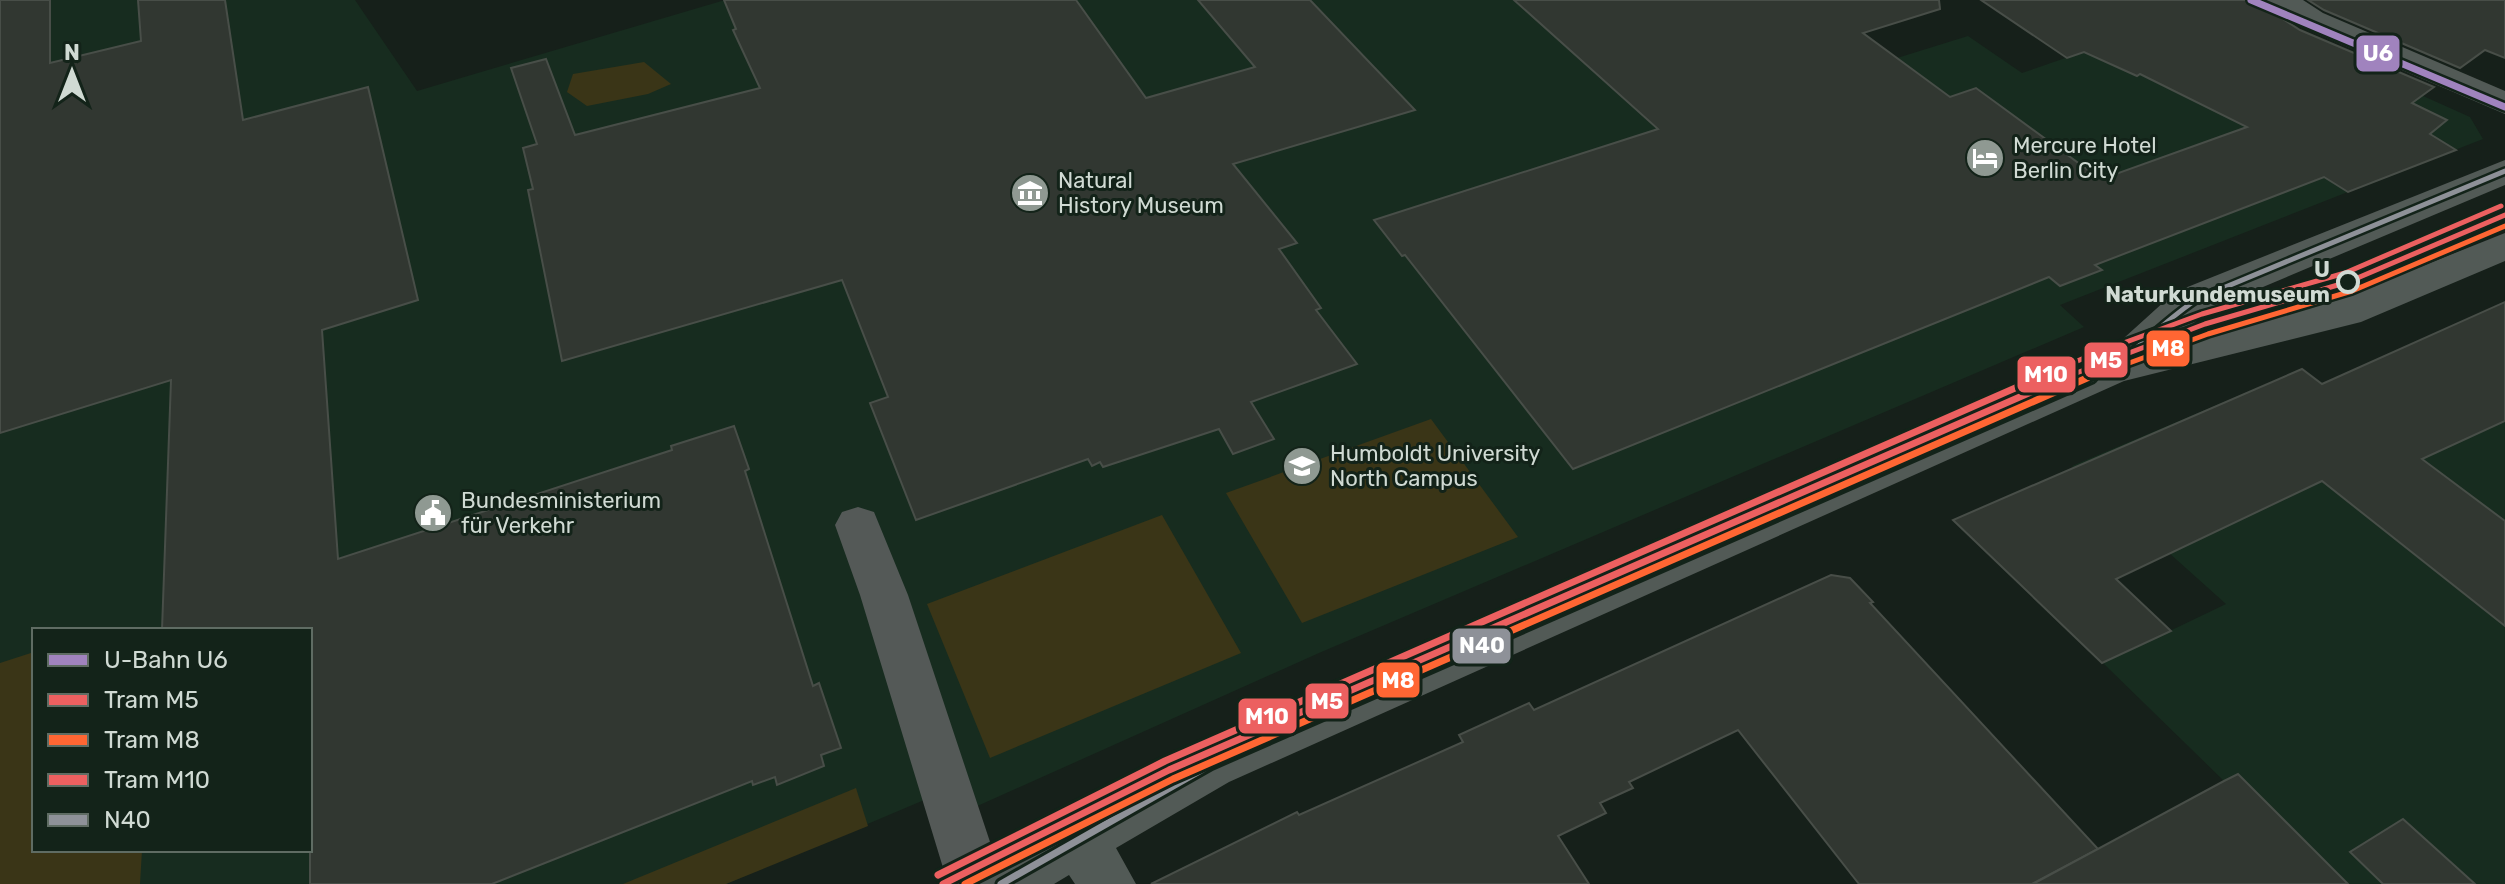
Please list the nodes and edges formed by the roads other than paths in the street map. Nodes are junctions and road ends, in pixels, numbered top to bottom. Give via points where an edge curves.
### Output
1 (2282, 0) edge
2 (2288, 0) edge
3 (2505, 88) edge
4 (2505, 104) edge
5 (2505, 171) edge
6 (2505, 246) edge
7 (2113, 369) junction
8 (858, 525) dead end
9 (1093, 863) edge
10 (976, 884) edge
11 (1001, 884) edge

1 - 4 main road via 2312,20
2 - 3 main road
5 - 7 main road via 2199,298
6 - 7 main road via 2347,312
7 - 9 main road via 1210,765
8 - 10 lane
9 - 11 main road

